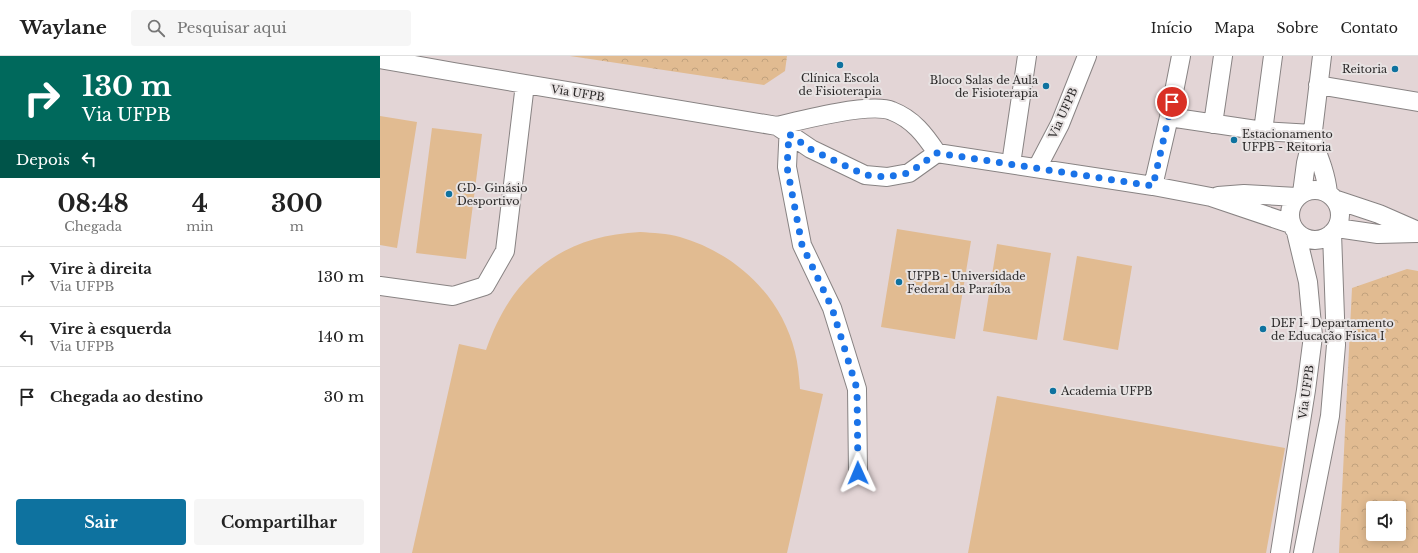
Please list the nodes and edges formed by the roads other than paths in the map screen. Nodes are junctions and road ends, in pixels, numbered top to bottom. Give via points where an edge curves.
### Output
1 (1027, 56) edge
2 (1087, 56) edge
3 (1181, 56) edge
4 (1223, 56) edge
5 (1273, 56) edge
6 (1322, 56) edge
7 (380, 59) edge
8 (525, 84) junction
9 (1318, 84) junction
10 (1418, 102) edge
11 (1170, 117) junction
12 (1213, 124) junction
13 (785, 128) junction
14 (1263, 130) junction
15 (1312, 137) junction
16 (937, 153) junction
17 (1011, 164) junction
18 (1037, 168) junction
19 (1153, 186) junction
20 (1300, 195) junction
21 (1331, 196) junction
22 (1211, 197) junction
23 (1293, 228) junction
24 (1335, 230) junction
25 (1418, 232) edge
26 (380, 286) edge
27 (858, 473) dead end
28 (1280, 553) edge
29 (1303, 553) edge

1 - 17 lane
2 - 18 lane, Via UFPB via 1060,124
3 - 11 lane
4 - 12 lane
5 - 14 lane
6 - 9 lane, Via UFPB
7 - 8 lane, Via UFPB
8 - 13 lane, Via UFPB
8 - 26 lane via 505,252 485,286 453,296
9 - 10 lane
9 - 15 lane, Via UFPB
11 - 12 lane
11 - 19 lane
12 - 14 lane
13 - 16 lane, Via UFPB via 810,149 865,175 887,177 909,173
13 - 16 lane, Via UFPB via 819,116 871,108 891,110 917,126
13 - 27 lane via 787,167 802,245 832,308 857,389
14 - 15 lane
15 - 20 lane, Via UFPB
15 - 21 lane, Via UFPB
16 - 17 lane
17 - 18 lane
18 - 19 lane
19 - 22 lane
20 - 21 lane via 1311,190 1320,190
20 - 22 lane via 1244,194
20 - 23 lane, Via UFPB via 1291,205 1289,214
21 - 24 lane, Via UFPB via 1339,208 1340,218
21 - 25 lane
22 - 23 lane
23 - 24 lane via 1302,237 1310,240 1326,238
23 - 28 lane, Via UFPB via 1308,282 1313,336
24 - 25 lane via 1378,234
24 - 29 lane, Via UFPB via 1336,345 1330,416

